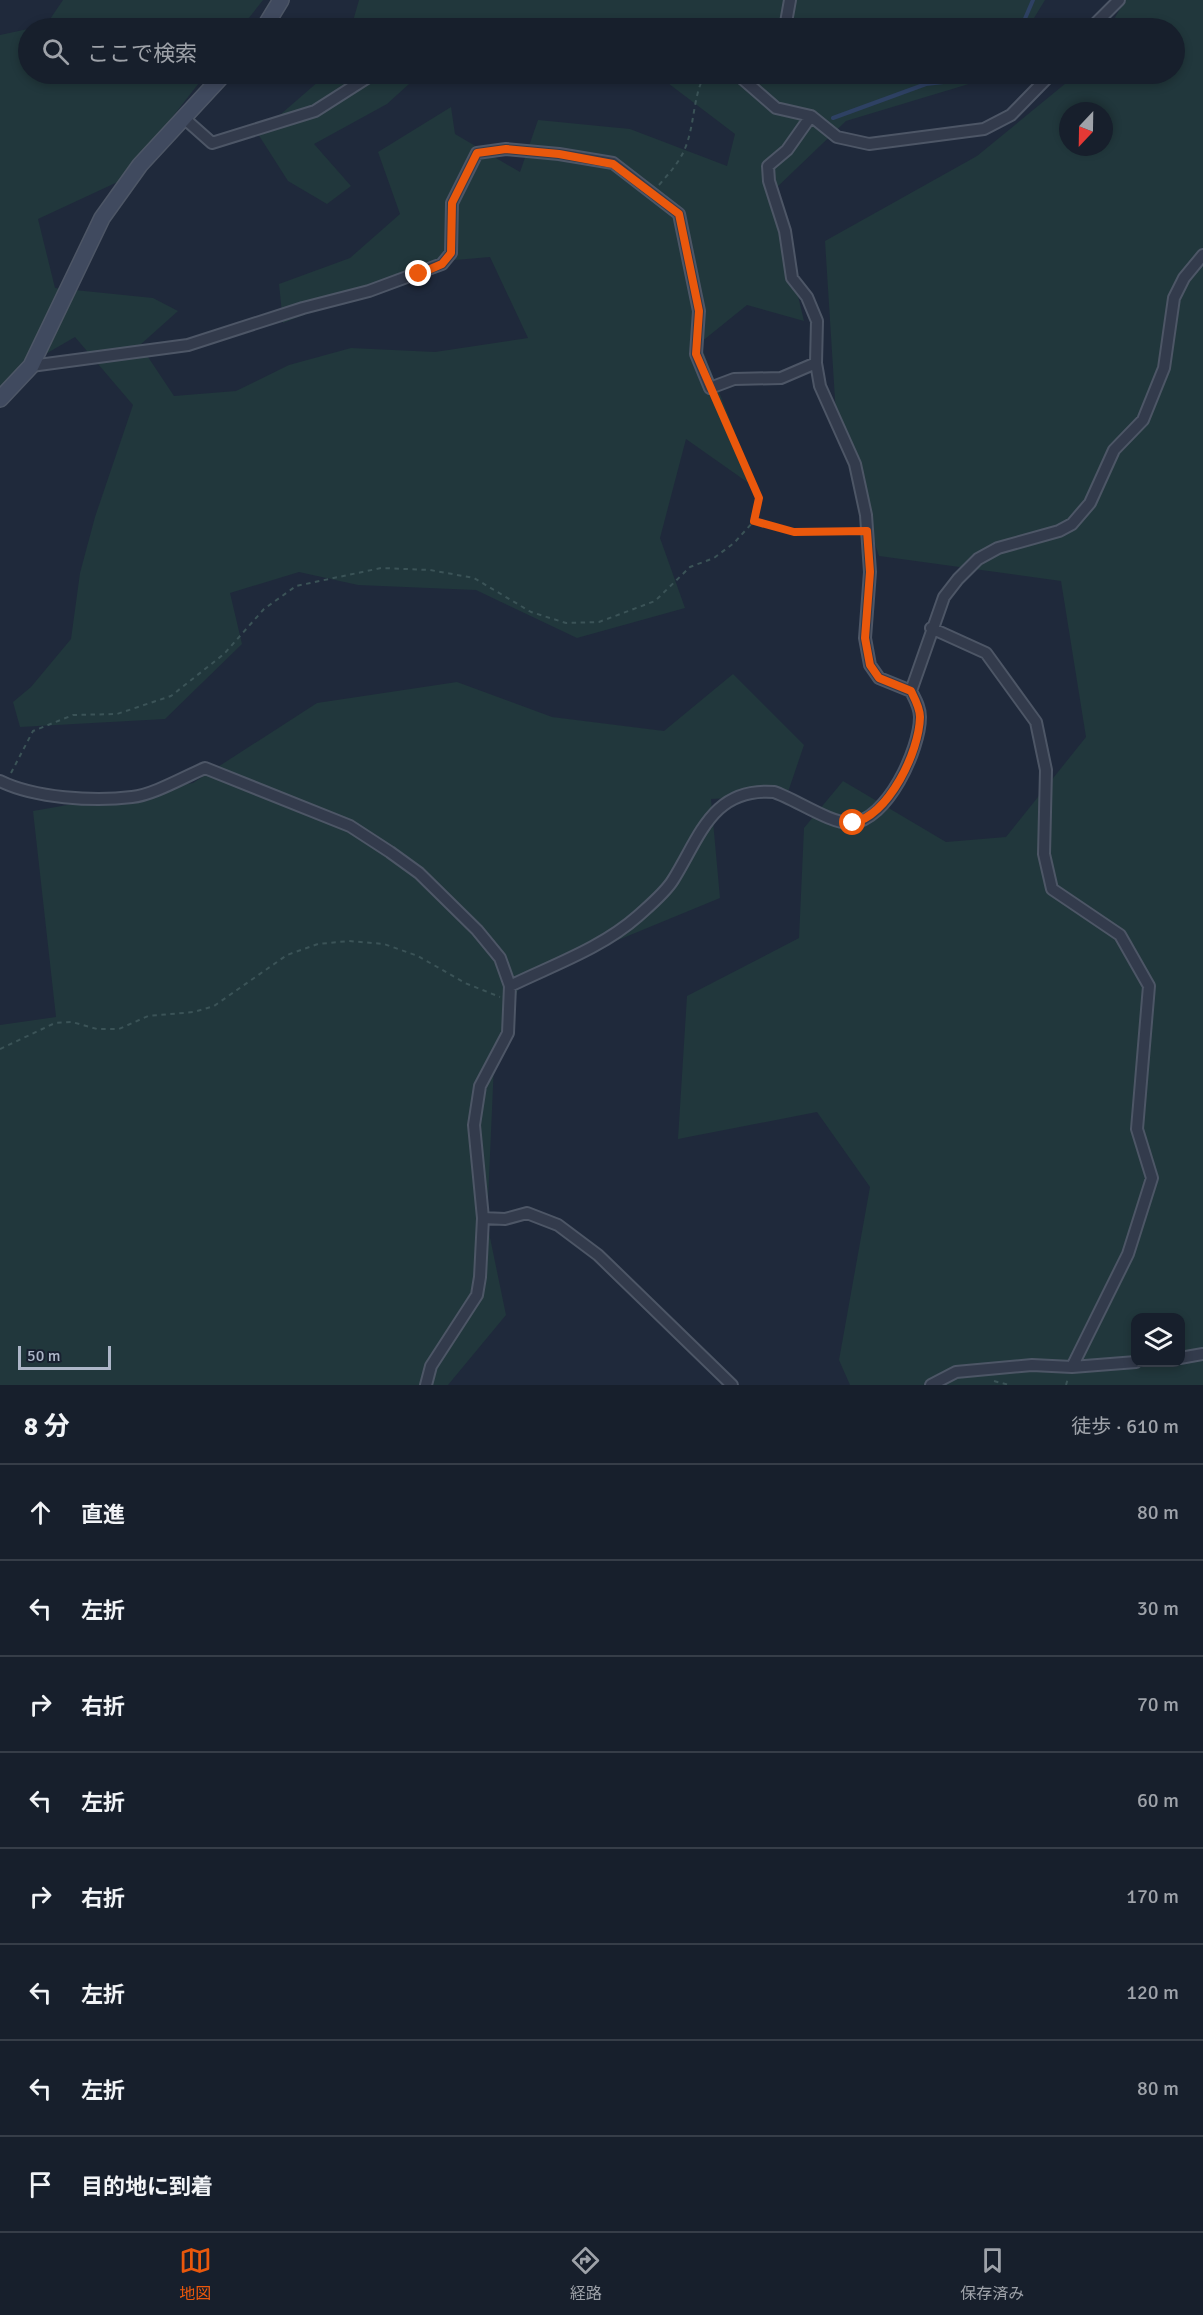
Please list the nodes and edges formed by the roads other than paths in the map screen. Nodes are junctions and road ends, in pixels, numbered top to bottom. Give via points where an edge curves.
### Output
1 (281, 0) edge
2 (790, 0) edge
3 (1119, 0) edge
4 (270, 18) edge
5 (787, 18) edge
6 (1101, 18) edge
7 (215, 84) edge
8 (357, 84) edge
9 (748, 84) edge
10 (1041, 84) edge
11 (811, 116) junction
12 (185, 119) junction
13 (1203, 255) edge
14 (816, 363) junction
15 (31, 366) junction
16 (0, 399) edge
17 (931, 628) junction
18 (911, 691) junction
19 (3, 782) edge
20 (510, 986) junction
21 (483, 1218) junction
22 (1203, 1354) edge
23 (1185, 1357) edge
24 (1131, 1362) edge
25 (1072, 1367) junction
26 (426, 1385) edge
27 (732, 1385) edge
28 (931, 1385) edge

1 - 4 street
2 - 5 street
3 - 6 street
7 - 12 street
8 - 12 street via 315,111 212,143
9 - 11 street via 776,108
10 - 11 street via 1011,115 984,129 869,144 837,137
11 - 14 street via 787,150 768,166 785,231 792,278 807,297 817,321
12 - 15 street via 140,165 102,218
13 - 17 street via 1174,298 1164,368 1143,420 1114,450 1090,504 1072,524 1059,531 1009,544 978,559 944,597
14 - 15 street via 781,378 734,379 711,388 696,354 699,311 679,214 613,164 506,149 477,153 452,203 451,253 442,264 369,291 188,345
14 - 18 street via 820,386 855,464 867,531 870,572 865,638 870,665 879,678
15 - 16 street
17 - 18 street via 927,652
17 - 25 street via 986,653 1036,722 1046,770 1044,854 1052,889 1120,935 1149,986 1137,1129 1152,1178 1128,1254
18 - 20 street via 920,716 918,734 902,778 880,807 862,820 843,822 774,792 733,797 704,826 672,883 638,916 608,939
19 - 20 street via 20,790 89,798 134,797 205,768 350,826 419,873 461,913 500,958
20 - 21 street via 508,1033 480,1086 474,1125
21 - 26 street via 477,1295 431,1366
21 - 27 street via 506,1219 527,1214 558,1225 598,1255
22 - 23 street
24 - 25 street
25 - 28 street via 1032,1365 956,1372

